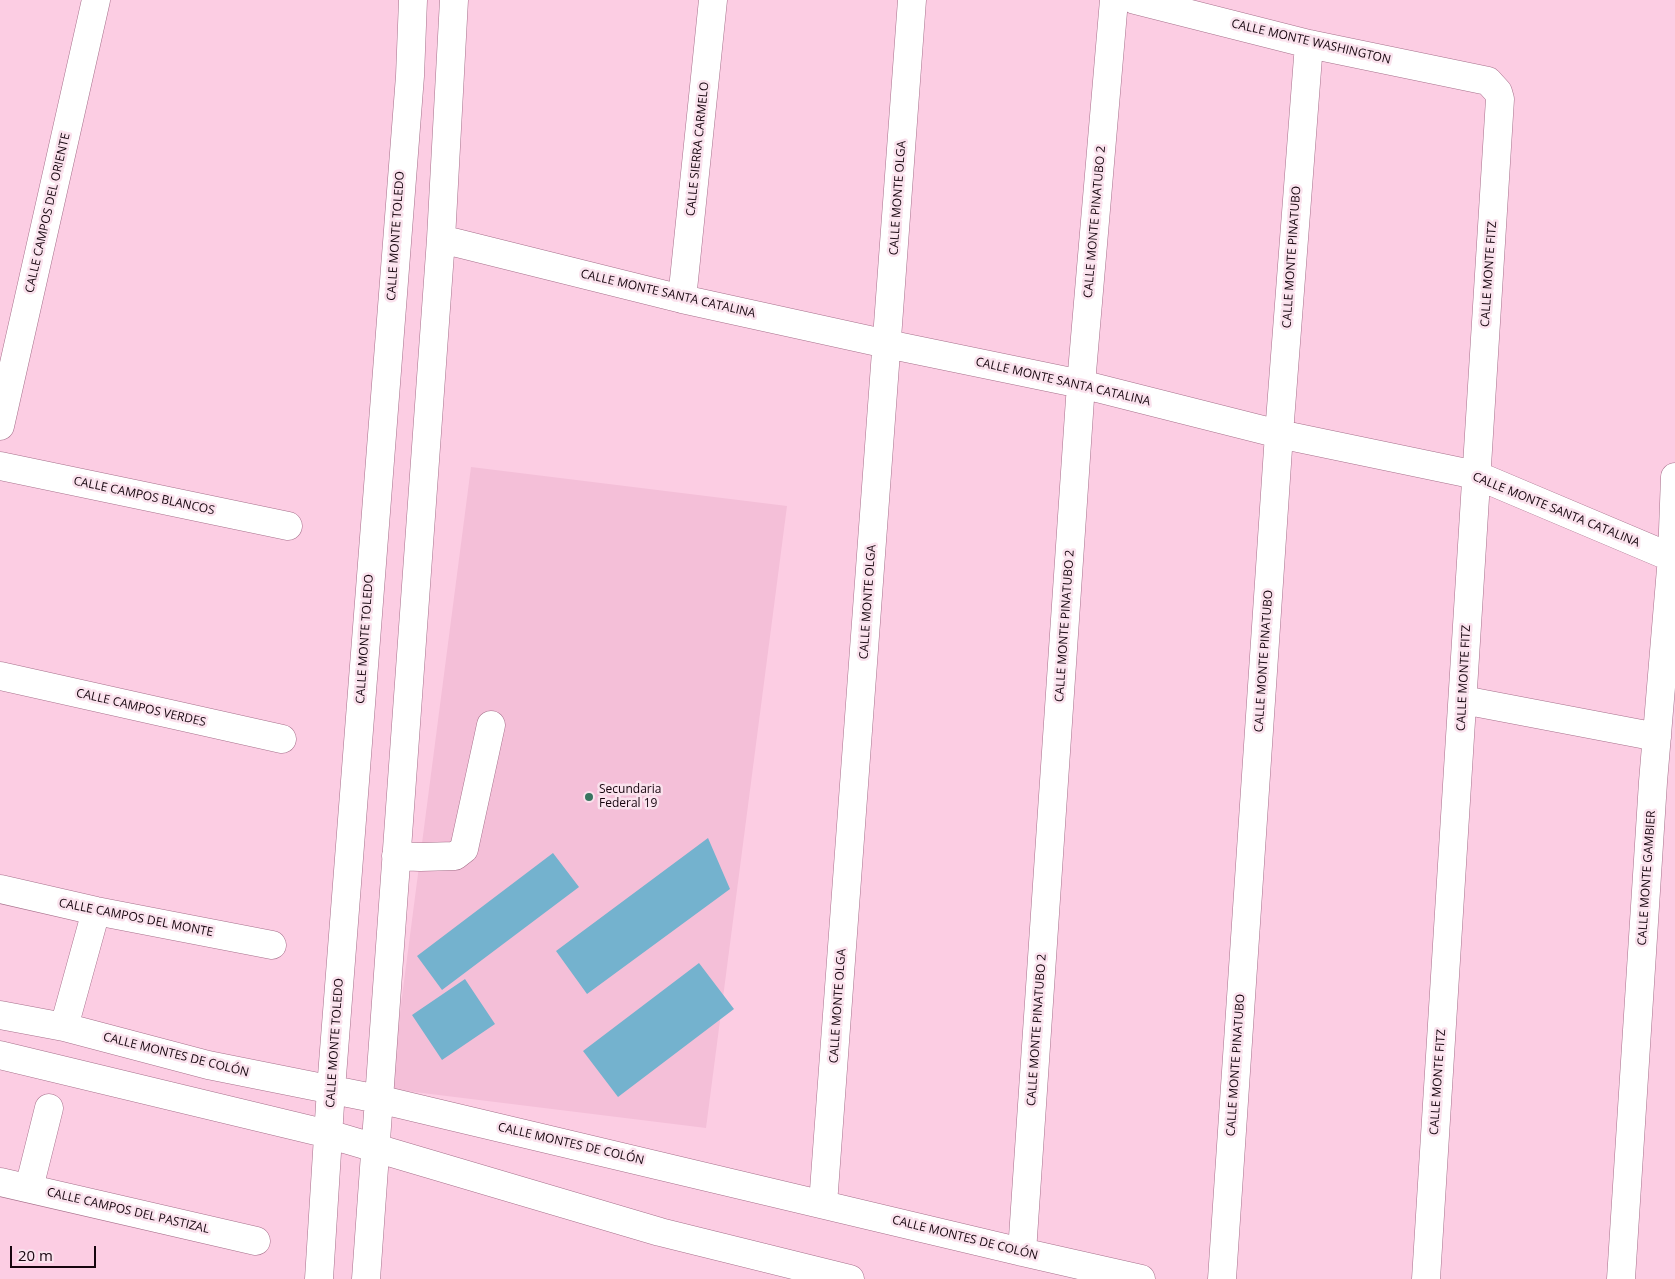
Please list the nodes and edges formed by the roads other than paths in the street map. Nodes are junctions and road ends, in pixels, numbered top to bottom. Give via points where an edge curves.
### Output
1 (96, 0) edge
2 (413, 0) edge
3 (454, 0) edge
4 (713, 0) edge
5 (912, 0) edge
6 (1114, 0) edge
7 (1134, 0) edge
8 (1309, 44) junction
9 (1488, 82) joint
10 (441, 239) junction
11 (682, 299) junction
12 (887, 344) junction
13 (1081, 384) junction
14 (0, 426) edge
15 (1279, 434) junction
16 (0, 466) edge
17 (1476, 476) junction
18 (1675, 476) edge
19 (288, 526) dead end
20 (1673, 558) edge
21 (0, 676) edge
22 (1463, 700) junction
23 (491, 725) dead end
24 (1657, 737) junction
25 (282, 739) dead end
26 (1664, 785) edge
27 (396, 856) junction
28 (0, 889) edge
29 (96, 911) junction
30 (272, 945) dead end
31 (0, 1016) edge
32 (64, 1027) junction
33 (0, 1056) edge
34 (331, 1089) junction
35 (378, 1099) junction
36 (49, 1108) dead end
37 (328, 1134) junction
38 (376, 1148) junction
39 (0, 1182) edge
40 (29, 1188) junction
41 (823, 1204) junction
42 (256, 1241) dead end
43 (1022, 1252) junction
44 (319, 1279) edge
45 (366, 1279) edge
46 (850, 1279) edge
47 (1141, 1279) edge
48 (1222, 1279) edge
49 (1426, 1279) edge
50 (1621, 1279) edge

1 - 14 street, CALLE CAMPOS DEL ORIENTE
2 - 34 street, CALLE MONTE TOLEDO via 410,76
3 - 10 street
4 - 11 street, CALLE SIERRA CARMELO
5 - 12 street, CALLE MONTE OLGA
6 - 13 street, CALLE MONTE PINATUBO 2
7 - 8 street, CALLE MONTE WASHINGTON
8 - 9 street, CALLE MONTE WASHINGTON
8 - 15 street, CALLE MONTE PINATUBO
9 - 17 street, CALLE MONTE FITZ via 1500,99
10 - 11 street, CALLE MONTE SANTA CATALINA
10 - 27 street
11 - 12 street, CALLE MONTE SANTA CATALINA
12 - 13 street, CALLE MONTE SANTA CATALINA
12 - 41 street, CALLE MONTE OLGA
13 - 15 street, CALLE MONTE SANTA CATALINA
13 - 43 street, CALLE MONTE PINATUBO 2
15 - 17 street, CALLE MONTE SANTA CATALINA
15 - 48 street, CALLE MONTE PINATUBO
16 - 19 street, CALLE CAMPOS BLANCOS
17 - 20 street, CALLE MONTE SANTA CATALINA
17 - 22 street, CALLE MONTE FITZ
18 - 20 street, CALLE MONTE GAMBIER
20 - 24 street, CALLE MONTE GAMBIER
21 - 25 street, CALLE CAMPOS VERDES
22 - 24 street
22 - 49 street, CALLE MONTE FITZ
23 - 27 street via 464,848 456,856
24 - 26 street, CALLE MONTE GAMBIER
26 - 50 street, CALLE MONTE GAMBIER
27 - 35 street
28 - 29 street, CALLE CAMPOS DEL MONTE
29 - 30 street, CALLE CAMPOS DEL MONTE
29 - 32 street
31 - 32 street, CALLE MONTES DE COLÓN
32 - 34 street, CALLE MONTES DE COLÓN via 208,1065
33 - 37 street
34 - 35 street, CALLE MONTES DE COLÓN
34 - 37 street, CALLE MONTE TOLEDO
35 - 38 street
35 - 41 street, CALLE MONTES DE COLÓN
36 - 40 street
37 - 38 street
37 - 44 street, CALLE MONTE TOLEDO
38 - 45 street
38 - 46 street via 660,1232
39 - 40 street, CALLE CAMPOS DEL PASTIZAL
40 - 42 street, CALLE CAMPOS DEL PASTIZAL
41 - 43 street, CALLE MONTES DE COLÓN
43 - 47 street, CALLE MONTES DE COLÓN

